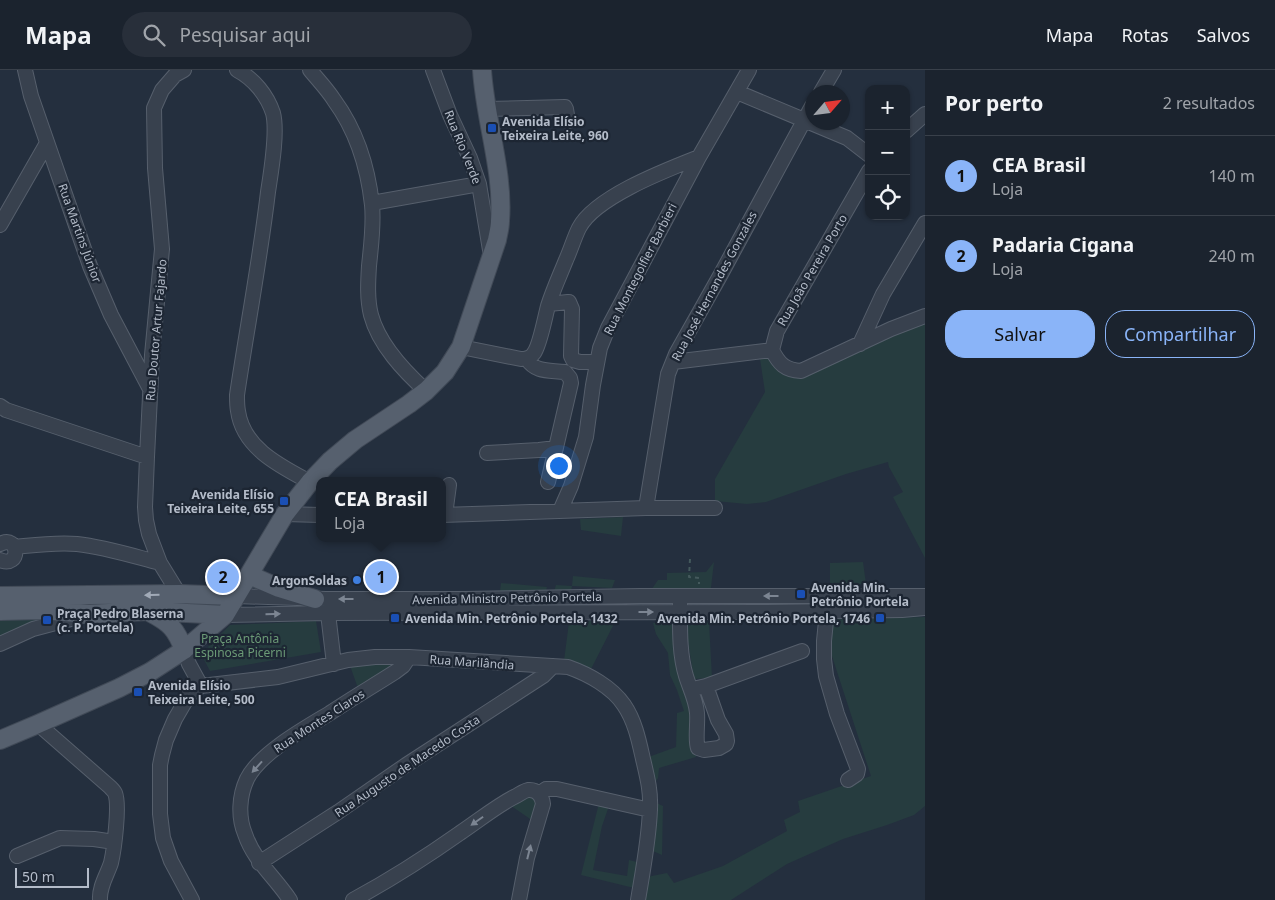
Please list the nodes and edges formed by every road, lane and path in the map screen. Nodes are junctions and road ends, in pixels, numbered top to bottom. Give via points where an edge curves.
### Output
1 (25, 70) edge
2 (184, 70) edge
3 (237, 70) edge
4 (310, 70) edge
5 (433, 70) edge
6 (482, 70) edge
7 (749, 70) edge
8 (834, 70) edge
9 (825, 85) edge
10 (737, 92) junction
11 (486, 109) junction
12 (925, 114) edge
13 (804, 120) junction
14 (568, 121) dead end
15 (907, 130) edge
16 (47, 143) junction
17 (865, 152) edge
18 (698, 157) junction
19 (867, 175) edge
20 (479, 184) junction
21 (372, 203) junction
22 (925, 223) edge
23 (0, 225) edge
24 (491, 256) junction
25 (549, 304) junction
26 (925, 316) edge
27 (860, 344) junction
28 (460, 347) junction
29 (772, 350) junction
30 (524, 359) junction
31 (598, 362) junction
32 (673, 362) junction
33 (150, 390) junction
34 (426, 391) junction
35 (0, 406) edge
36 (556, 448) junction
37 (487, 453) dead end
38 (146, 457) junction
39 (310, 482) junction
40 (548, 482) dead end
41 (449, 485) dead end
42 (446, 500) edge
43 (646, 508) junction
44 (715, 508) dead end
45 (560, 511) junction
46 (285, 514) junction
47 (316, 515) edge
48 (446, 515) edge
49 (0, 544) edge
50 (14, 547) junction
51 (690, 559) dead end
52 (0, 560) edge
53 (160, 563) junction
54 (248, 576) junction
55 (689, 577) dead end
56 (179, 594) junction
57 (0, 596) edge
58 (236, 596) junction
59 (679, 596) junction
60 (825, 596) junction
61 (925, 596) edge
62 (320, 599) junction
63 (39, 603) junction
64 (925, 608) edge
65 (0, 611) edge
66 (148, 611) junction
67 (826, 611) junction
68 (680, 612) junction
69 (327, 613) junction
70 (89, 614) junction
71 (225, 615) junction
72 (33, 629) junction
73 (0, 644) edge
74 (184, 650) junction
75 (802, 651) dead end
76 (409, 658) junction
77 (334, 664) junction
78 (553, 666) junction
79 (201, 686) junction
80 (706, 686) junction
81 (691, 690) junction
82 (38, 724) junction
83 (0, 740) edge
84 (848, 780) dead end
85 (539, 794) junction
86 (650, 810) junction
87 (114, 842) junction
88 (17, 856) dead end
89 (260, 863) junction
90 (100, 900) edge
91 (192, 900) edge
92 (290, 900) edge
93 (354, 900) edge
94 (519, 900) edge
95 (638, 900) edge

1 - 16 street, Rua Martins Júnior
2 - 33 street, Rua Doutor Artur Fajardo via 162,90 154,108 162,249
3 - 39 street via 261,91 273,113 274,127 265,217 237,410 252,444 282,467
4 - 21 street via 349,124 366,170
5 - 20 street, Rua Rio Verde
6 - 11 main road
7 - 10 street, Rua Montegolfier Barbieri
8 - 9 street
10 - 13 street
10 - 18 street, Rua Montegolfier Barbieri
11 - 14 street via 565,107
11 - 24 main road via 500,202 500,223
12 - 15 street
13 - 17 street via 848,138
13 - 32 street, Rua José Hernandes Gonzales
16 - 23 street
16 - 33 street, Rua Martins Júnior via 90,266
18 - 25 street via 622,192 594,209 578,229
18 - 31 street, Rua Montegolfier Barbieri via 608,328
19 - 29 street, Rua João Pereira Porto via 777,331
20 - 21 street
20 - 24 street, Rua Rio Verde
21 - 34 street via 371,314 385,345
22 - 27 street via 883,294
24 - 28 main road
25 - 30 street via 535,352
25 - 31 street via 570,303 573,360
26 - 27 street
27 - 29 street via 801,370 782,366
28 - 30 street
28 - 34 main road via 444,372
29 - 32 street
30 - 36 street via 538,370 565,372 570,378
31 - 45 street, Rua Montegolfier Barbieri via 586,437
32 - 43 street, Rua José Hernandes Gonzales via 668,374
33 - 38 street, Rua Doutor Artur Fajardo
34 - 39 main road via 355,440
35 - 38 street
36 - 37 street
36 - 40 street
38 - 53 street, Rua Doutor Artur Fajardo via 146,520
39 - 46 main road
41 - 42 street
43 - 44 street
43 - 45 street
45 - 48 street
46 - 47 street
46 - 54 main road
49 - 50 street via 7,542
50 - 52 street via 16,554 12,560
50 - 53 street via 77,544
51 - 55 path
53 - 56 street, Rua Doutor Artur Fajardo
54 - 58 main road
54 - 62 main road
56 - 58 main road, Avenida Ministro Petrônio Portela
56 -> 63 main road, Avenida Ministro Petrônio Portela
57 - 63 main road, Avenida Ministro Petrônio Portela
58 - 62 street, Avenida Ministro Petrônio Portela
58 - 71 main road
60 -> 59 street, Avenida Ministro Petrônio Portela
59 -> 62 street, Avenida Ministro Petrônio Portela
59 - 68 street
60 - 61 street, Avenida Ministro Petrônio Portela
60 - 67 street
62 - 69 street
63 - 65 main road, Avenida Ministro Petrônio Portela
63 - 70 main road, Avenida Ministro Petrônio Portela
63 - 72 street
64 - 67 street, Avenida Ministro Petrônio Portela
66 - 70 main road, Avenida Ministro Petrônio Portela
66 - 71 main road, Avenida Ministro Petrônio Portela
66 - 74 main road via 168,623
67 - 68 street, Avenida Ministro Petrônio Portela
67 - 84 street via 826,676 858,769 857,774
69 -> 68 street, Avenida Ministro Petrônio Portela
68 - 81 street via 683,662
71 -> 69 street, Avenida Ministro Petrônio Portela
69 - 77 street
70 - 72 street, Avenida Ministro Petrônio Portela
71 - 74 main road
72 - 73 street, Avenida Ministro Petrônio Portela
74 - 79 street
74 - 82 main road via 133,681
75 - 80 street
76 - 77 street, Rua Marilândia via 383,657
76 - 78 street, Rua Marilândia
76 -> 89 street, Rua Montes Claros via 395,672 295,734 254,768 241,798 240,814 247,841
77 - 79 street, Rua Marilândia via 278,677
78 - 86 street, Rua Marilândia via 580,671 614,693 624,705 641,749 649,786
78 - 89 street, Rua Augusto de Macedo Costa via 543,676
79 - 91 street via 189,695 175,719 160,765 163,838
80 - 81 street
80 - 81 street via 727,737 726,744 719,748 704,750 696,745 697,713
82 - 83 main road
82 - 87 street via 115,793
85 - 86 street via 546,789 557,789
85 -> 93 street via 529,790 504,802
94 -> 85 street via 527,858 542,811
86 - 95 street, Rua Marilândia
87 - 88 street via 60,838
87 - 90 street
89 - 92 street, Rua Montes Claros

